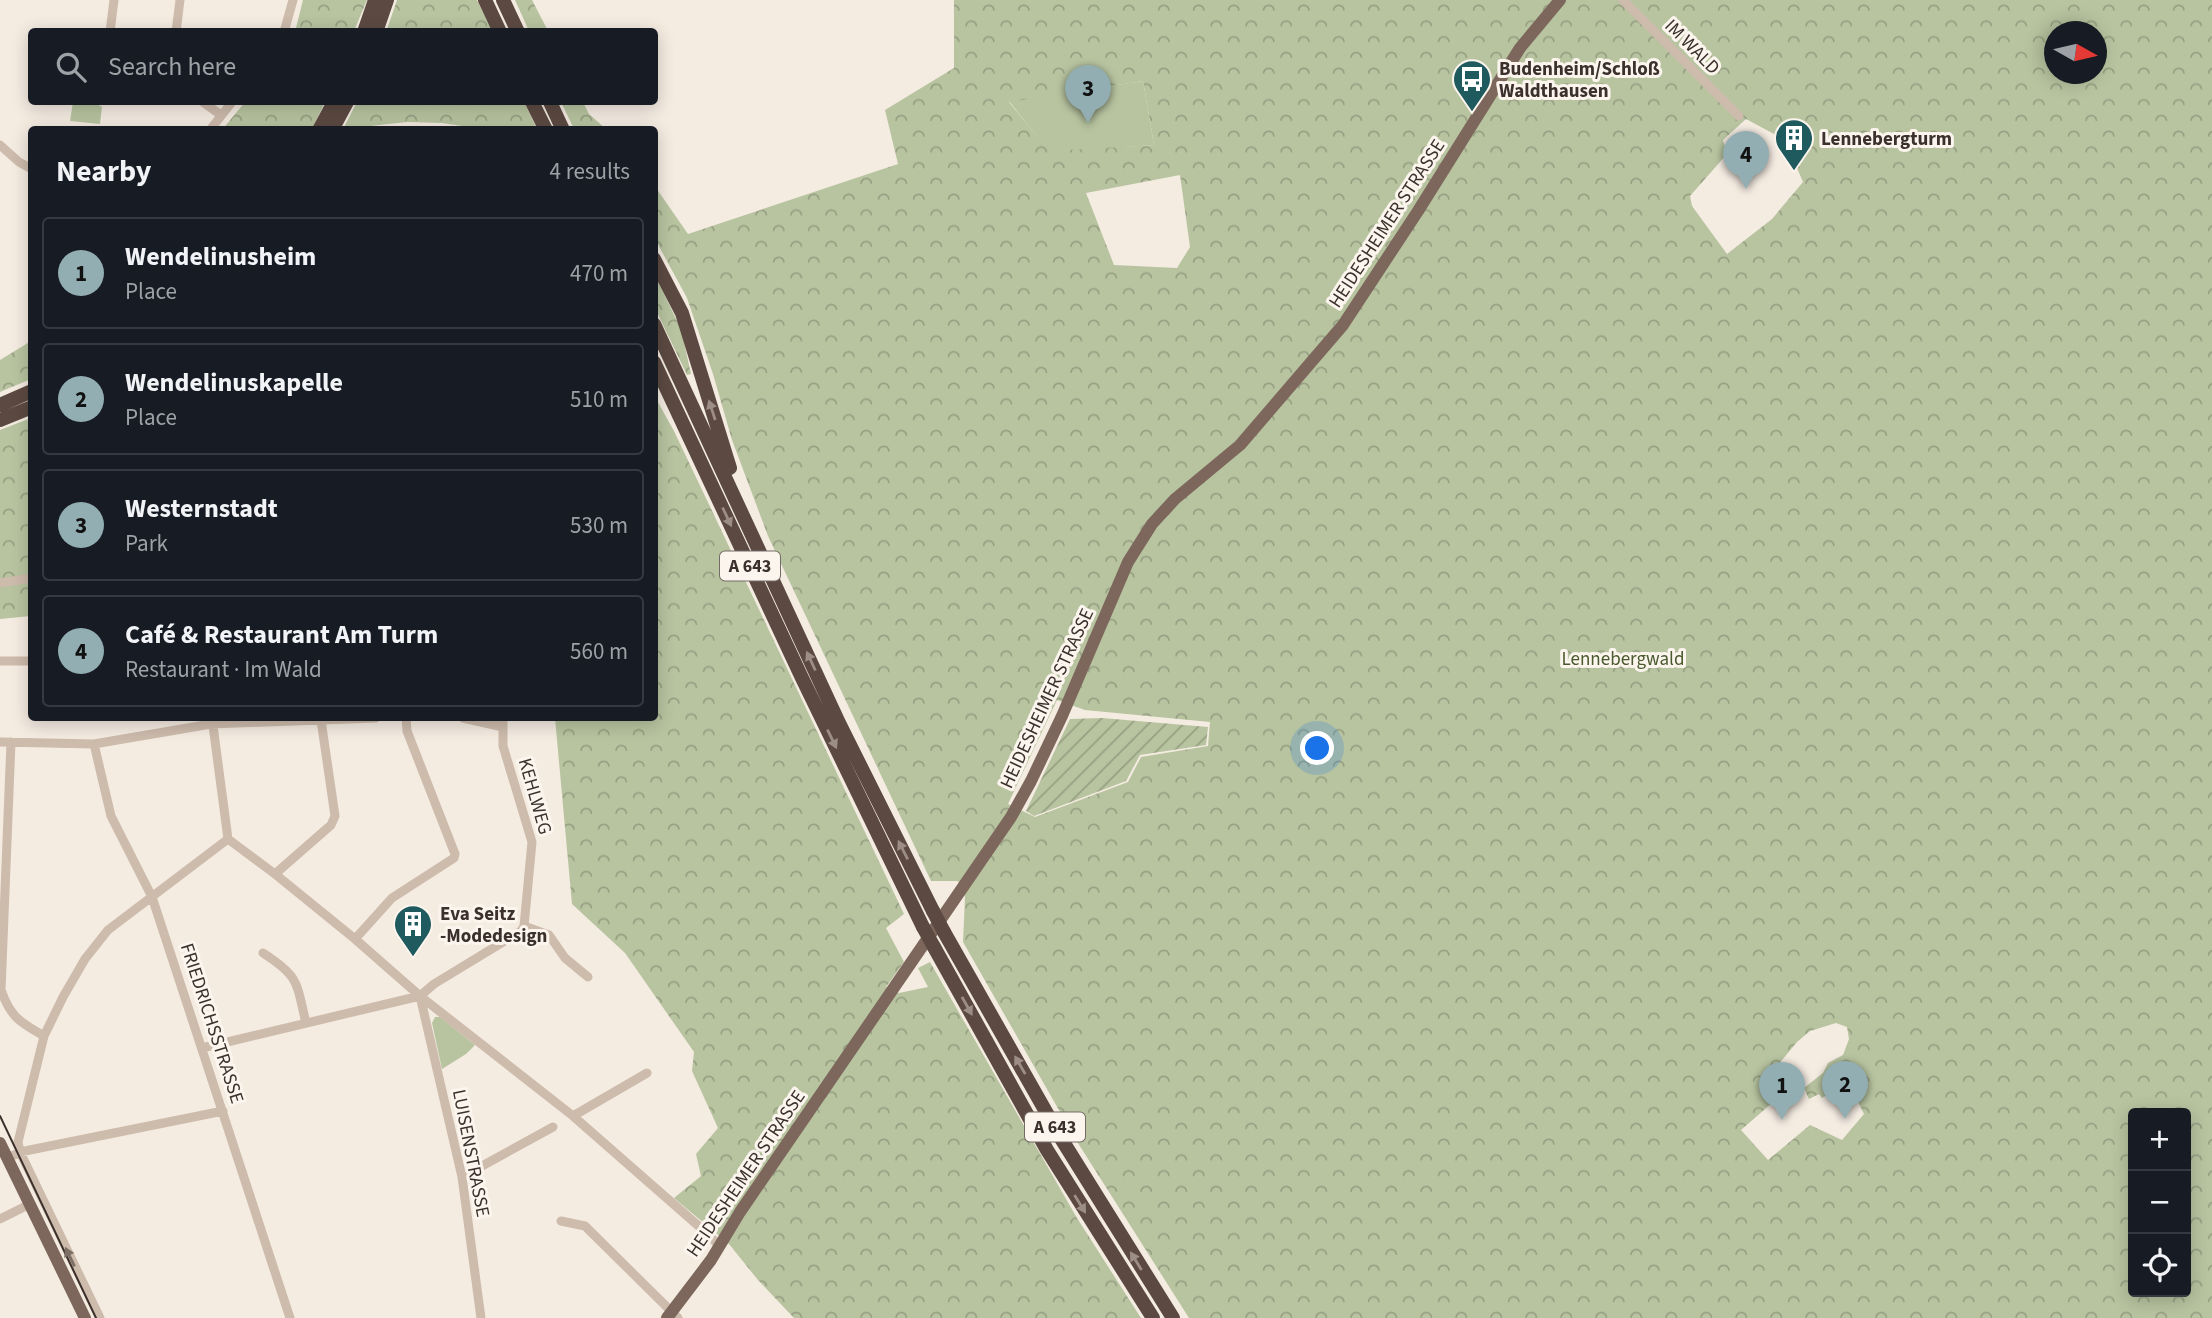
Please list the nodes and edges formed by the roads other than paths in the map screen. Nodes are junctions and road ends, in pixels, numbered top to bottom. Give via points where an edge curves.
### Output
1 (114, 0) edge
2 (180, 0) edge
3 (293, 0) edge
4 (375, 0) edge
5 (387, 0) edge
6 (485, 0) edge
7 (503, 0) edge
8 (1560, 0) edge
9 (1623, 0) edge
10 (110, 28) edge
11 (176, 28) edge
12 (285, 28) edge
13 (365, 28) edge
14 (377, 28) edge
15 (498, 28) edge
16 (515, 28) edge
17 (207, 105) edge
18 (230, 105) edge
19 (332, 105) edge
20 (345, 105) edge
21 (534, 105) edge
22 (551, 105) edge
23 (221, 116) junction
24 (1739, 116) dead end
25 (212, 126) edge
26 (321, 126) edge
27 (334, 126) edge
28 (544, 126) edge
29 (561, 126) edge
30 (0, 145) edge
31 (28, 167) edge
32 (658, 267) edge
33 (658, 332) edge
34 (658, 370) edge
35 (658, 392) edge
36 (28, 393) edge
37 (0, 405) edge
38 (28, 409) edge
39 (0, 420) edge
40 (698, 455) junction
41 (743, 513) junction
42 (28, 579) edge
43 (0, 583) edge
44 (0, 661) edge
45 (28, 661) edge
46 (212, 721) edge
47 (321, 721) edge
48 (406, 721) edge
49 (503, 722) edge
50 (0, 742) edge
51 (11, 742) junction
52 (94, 744) junction
53 (229, 839) junction
54 (275, 874) junction
55 (152, 897) junction
56 (524, 926) junction
57 (355, 939) junction
58 (263, 953) dead end
59 (588, 977) dead end
60 (420, 996) junction
61 (306, 1023) junction
62 (44, 1036) junction
63 (202, 1048) junction
64 (647, 1073) dead end
65 (223, 1111) junction
66 (573, 1116) junction
67 (553, 1128) dead end
68 (0, 1143) edge
69 (20, 1152) junction
70 (8, 1158) junction
71 (462, 1177) junction
72 (30, 1204) junction
73 (0, 1219) edge
74 (561, 1221) dead end
75 (719, 1246) junction
76 (672, 1316) edge
77 (85, 1318) edge
78 (100, 1318) edge
79 (290, 1318) edge
80 (481, 1318) edge
81 (1153, 1318) edge
82 (1173, 1318) edge

1 - 10 street
2 - 11 street
3 - 12 street
4 - 13 highway
5 - 14 highway
6 - 15 highway
7 - 16 highway
8 - 75 main road, HEIDESHEIMER STRASSE via 1520,48 1343,325 1240,445 1152,524 1128,562 1062,716 1011,817
9 - 24 street, IM WALD
17 - 23 street
18 - 23 street
19 - 26 highway
20 - 27 highway
21 - 28 highway
22 - 29 highway
23 - 25 street
30 - 31 street
41 -> 32 highway via 682,313
33 - 41 highway, A 643
34 - 40 highway, A 643
35 - 40 highway
36 - 37 highway
38 - 39 highway
40 -> 81 highway, A 643, bridge via 923,927 1047,1150
82 -> 41 highway, A 643, bridge via 1062,1140 944,932 839,723
42 - 43 street
44 - 45 street
46 - 52 street
46 - 53 street
47 - 54 street via 335,816 331,825
48 - 57 street via 455,854 392,898
49 - 56 street, KEHLWEG via 503,746 533,842
50 - 51 street
51 - 52 street
51 - 62 street via 1,990 7,1007 20,1022
52 - 55 street, FRIEDRICHSSTRASSE via 111,816
53 - 54 street
53 - 55 street
54 - 57 street
55 - 62 street via 108,930 85,959
55 - 63 street, FRIEDRICHSSTRASSE
56 - 59 street via 549,935 565,958
56 - 60 street
57 - 60 street
58 - 61 street via 292,975
60 - 61 street
60 - 66 street
60 - 71 street, LUISENSTRASSE
61 - 63 street
62 - 69 street via 18,1142
63 - 65 street, FRIEDRICHSSTRASSE
64 - 66 street
65 - 69 street
65 - 79 street, FRIEDRICHSSTRASSE
66 - 75 street
67 - 71 street
68 - 70 main road
69 - 70 street
78 -> 69 street
70 - 72 main road
71 - 80 street, LUISENSTRASSE
72 - 73 street
72 - 77 main road
74 - 76 street, HEIDESHEIMER STRASSE via 585,1226
75 - 76 main road, HEIDESHEIMER STRASSE

